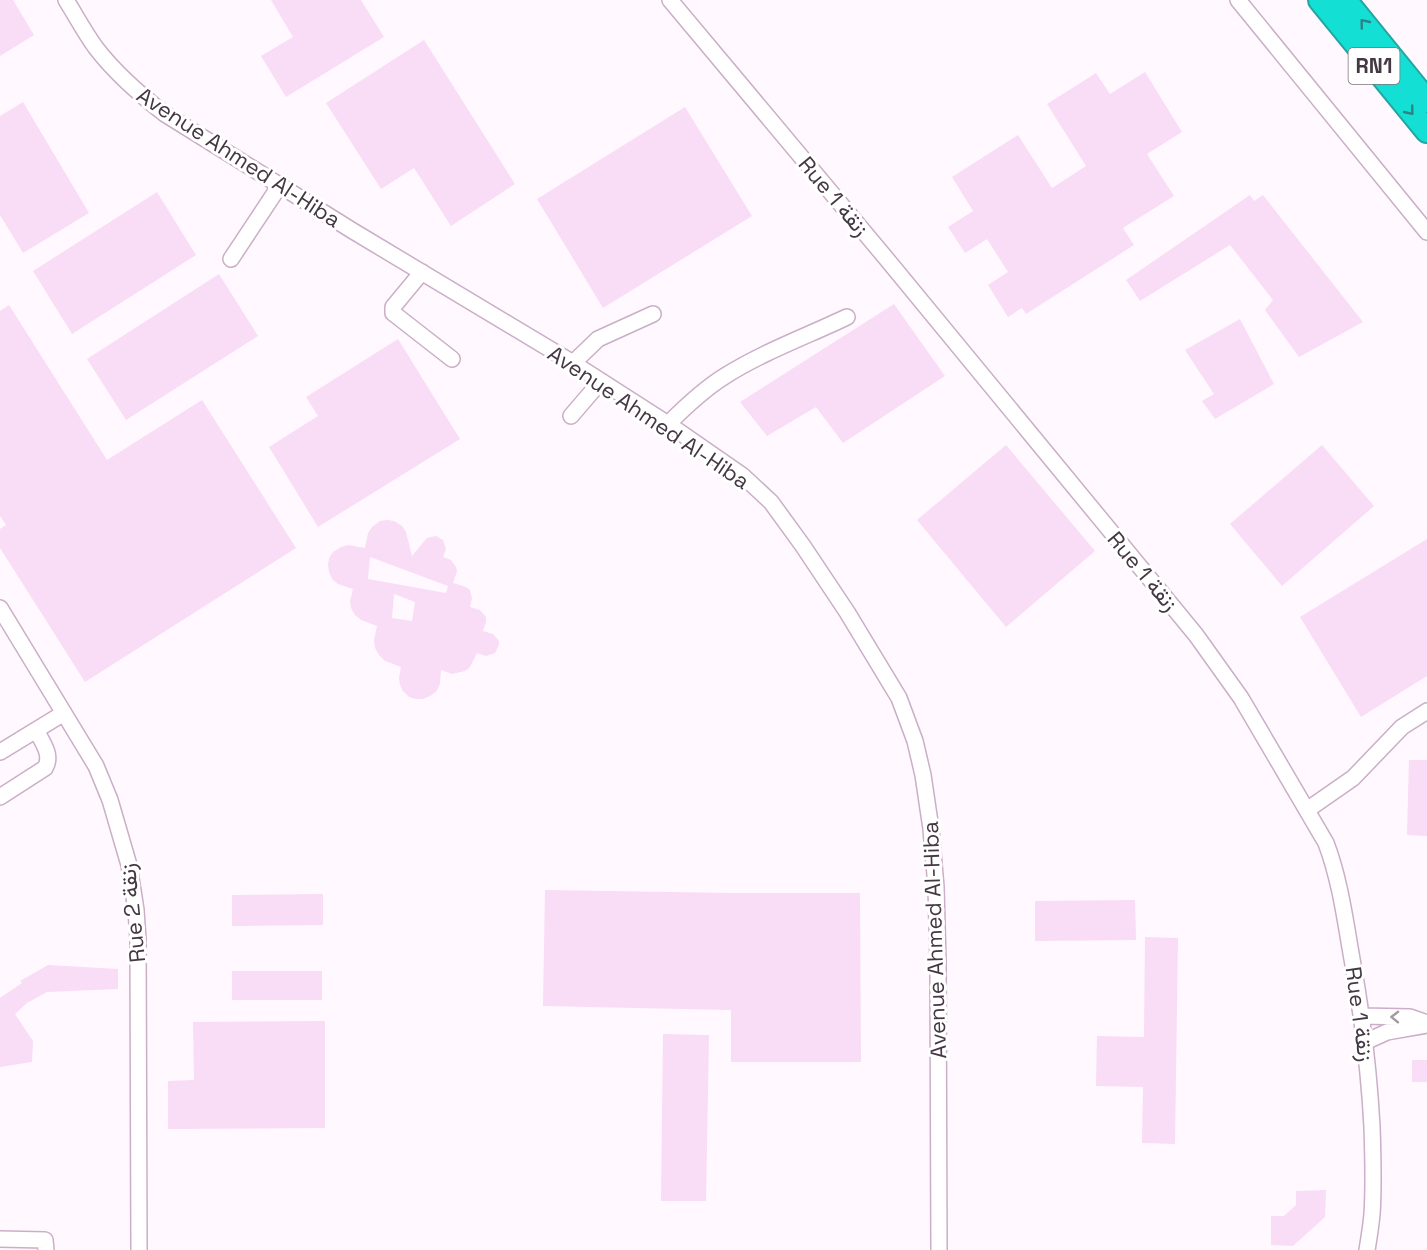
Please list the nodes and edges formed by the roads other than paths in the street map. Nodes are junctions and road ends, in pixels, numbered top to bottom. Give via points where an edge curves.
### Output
1 (66, 0) edge
2 (670, 0) edge
3 (1239, 0) edge
4 (1320, 0) edge
5 (1345, 0) edge
6 (1427, 101) edge
7 (1427, 131) edge
8 (280, 185) junction
9 (1427, 232) edge
10 (231, 259) dead end
11 (422, 272) junction
12 (653, 314) dead end
13 (847, 317) dead end
14 (452, 359) dead end
15 (573, 363) junction
16 (601, 381) junction
17 (571, 416) dead end
18 (668, 424) junction
19 (0, 608) edge
20 (1427, 711) edge
21 (64, 712) junction
22 (36, 730) junction
23 (0, 752) edge
24 (0, 797) edge
25 (1307, 810) junction
26 (1361, 1016) junction
27 (1427, 1024) edge
28 (1365, 1042) junction
29 (0, 1239) edge
30 (46, 1250) edge
31 (139, 1250) edge
32 (939, 1250) edge
33 (1367, 1250) edge

1 - 8 street, Avenue Ahmed Al-Hiba via 96,47 142,96
2 - 25 street, Rue 1 زنقة via 1196,635 1241,698
3 - 9 street
4 -> 7 highway, RN1
6 -> 5 highway, RN1
8 - 10 street
8 - 11 street, Avenue Ahmed Al-Hiba
11 - 14 street via 393,307 393,313
11 - 15 street, Avenue Ahmed Al-Hiba
12 - 15 street via 598,339
13 - 18 street via 725,376
15 - 16 street, Avenue Ahmed Al-Hiba
16 - 17 street
16 - 18 street, Avenue Ahmed Al-Hiba
18 - 32 street, Avenue Ahmed Al-Hiba via 743,476 771,502 877,660 899,698 915,741 931,829 936,887
19 - 21 street, Rue 2 زنقة
20 - 25 street via 1402,727 1353,778
21 - 22 street
21 - 31 street, Rue 2 زنقة via 96,766 110,800 133,884 138,949
22 - 23 street
22 - 24 street via 48,755 47,765
25 - 26 street, Rue 1 زنقة via 1326,843 1340,889
27 -> 26 street via 1410,1017
26 - 28 street, Rue 1 زنقة
27 - 28 street via 1387,1032
28 - 33 street, Rue 1 زنقة via 1373,1155
29 - 30 street via 45,1240

